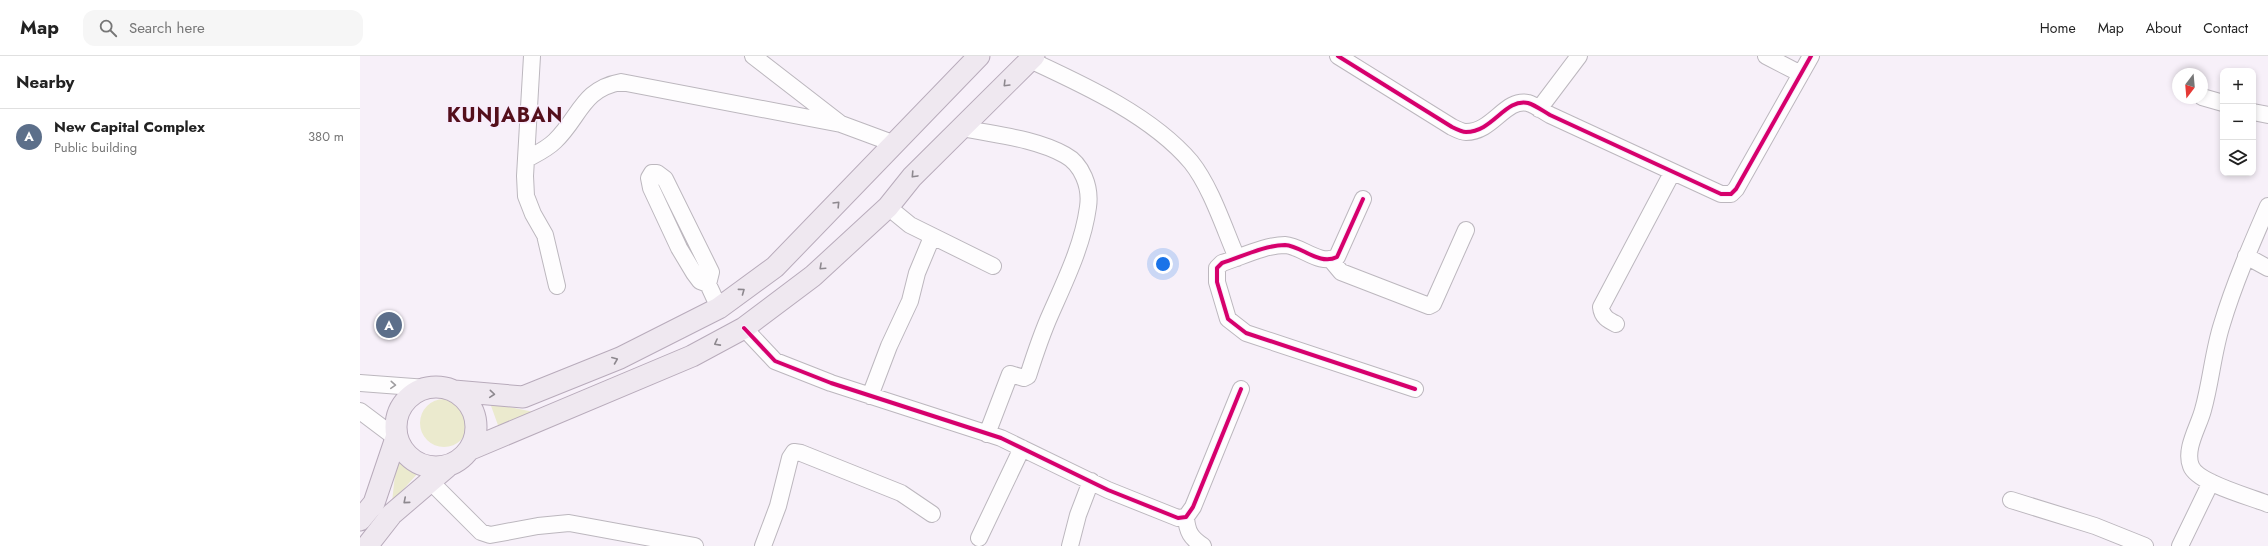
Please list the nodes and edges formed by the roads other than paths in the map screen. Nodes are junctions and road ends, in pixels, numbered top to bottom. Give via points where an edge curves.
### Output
1 (532, 56) edge
2 (753, 56) edge
3 (773, 56) edge
4 (979, 56) edge
5 (1338, 56) edge
6 (1579, 56) edge
7 (1766, 56) edge
8 (1811, 56) edge
9 (1032, 58) edge
10 (775, 72) junction
11 (1801, 74) junction
12 (2208, 99) edge
13 (2220, 102) edge
14 (1539, 109) junction
15 (2256, 113) edge
16 (2268, 115) edge
17 (841, 124) junction
18 (962, 128) junction
19 (895, 144) junction
20 (527, 159) junction
21 (1672, 173) junction
22 (1364, 199) dead end
23 (2268, 206) edge
24 (888, 207) junction
25 (1466, 230) dead end
26 (932, 237) junction
27 (2246, 256) junction
28 (1237, 258) junction
29 (1331, 260) junction
30 (993, 266) dead end
31 (2268, 268) edge
32 (708, 284) junction
33 (558, 286) dead end
34 (719, 308) junction
35 (1616, 324) dead end
36 (744, 328) junction
37 (360, 383) edge
38 (427, 388) junction
39 (1240, 389) dead end
40 (1415, 389) dead end
41 (454, 391) junction
42 (870, 396) junction
43 (360, 411) edge
44 (987, 434) junction
45 (396, 438) junction
46 (1022, 448) junction
47 (471, 449) junction
48 (446, 467) junction
49 (429, 480) junction
50 (1091, 481) junction
51 (2211, 482) junction
52 (2011, 500) dead end
53 (2268, 504) edge
54 (932, 514) dead end
55 (1186, 517) junction
56 (360, 520) edge
57 (979, 538) dead end
58 (486, 541) edge
59 (2120, 541) edge
60 (367, 546) edge
61 (695, 546) edge
62 (763, 546) edge
63 (1070, 546) edge
64 (1203, 546) edge
65 (2145, 546) edge
66 (2180, 546) edge

1 - 20 street
2 - 10 street
3 - 10 street
4 - 19 main road
5 - 14 street via 1452,127 1466,132 1494,122 1509,106 1517,102 1529,103
6 - 14 street
7 - 11 street
8 - 11 street
9 -> 18 main road
9 - 28 street via 1099,94 1171,142 1192,163
10 - 17 street
11 - 21 street via 1731,194 1712,192
12 - 13 street
14 - 21 street
15 - 16 street
17 - 19 street
17 - 20 street via 621,82 607,84 594,92 585,100 556,140
18 -> 24 main road via 912,177
18 - 44 street via 1019,139 1066,155 1080,168 1087,188 1088,206 1078,245 1028,376 1024,378 1010,374
34 -> 19 main road via 775,267
20 - 33 street via 526,196 545,235
21 - 35 street via 1601,307 1606,319
22 - 29 street via 1337,257
23 - 27 street
24 - 26 street via 910,226
24 -> 36 main road via 813,276
25 - 29 street via 1433,304 1429,306 1341,272
26 - 30 street
26 - 42 street via 917,273 910,301
27 - 31 street
27 - 51 street via 2221,325 2203,411 2191,445 2191,465 2199,475
28 - 29 street via 1284,245
28 - 40 street via 1222,263 1217,268 1216,275 1228,319 1246,333
32 - 32 street via 700,281 679,248 651,188 649,178 652,173 657,173 665,179 711,272
32 - 34 street
41 -> 34 main road via 523,397 620,358
36 - 42 street via 775,361
36 -> 47 main road via 692,356
37 -> 38 street
38 - 41 main road via 440,387
38 - 45 main road via 405,401 398,413
39 - 55 street via 1193,507
41 - 47 main road via 465,398 475,416 476,436
42 - 44 street
43 - 45 street
44 - 46 street
45 - 48 main road via 402,450 411,459 434,468
45 - 56 main road via 374,503
46 - 50 street
46 - 57 street
47 - 48 main road via 465,457
48 - 49 main road
49 - 58 street via 481,532
49 -> 60 main road via 392,514
50 - 55 street via 1178,518
50 - 63 street
51 - 53 street
51 - 66 street
52 - 59 street
54 - 62 street via 902,494 794,452
55 - 64 street via 1186,529 1193,540
58 - 61 street via 538,526 569,524
59 - 65 street

